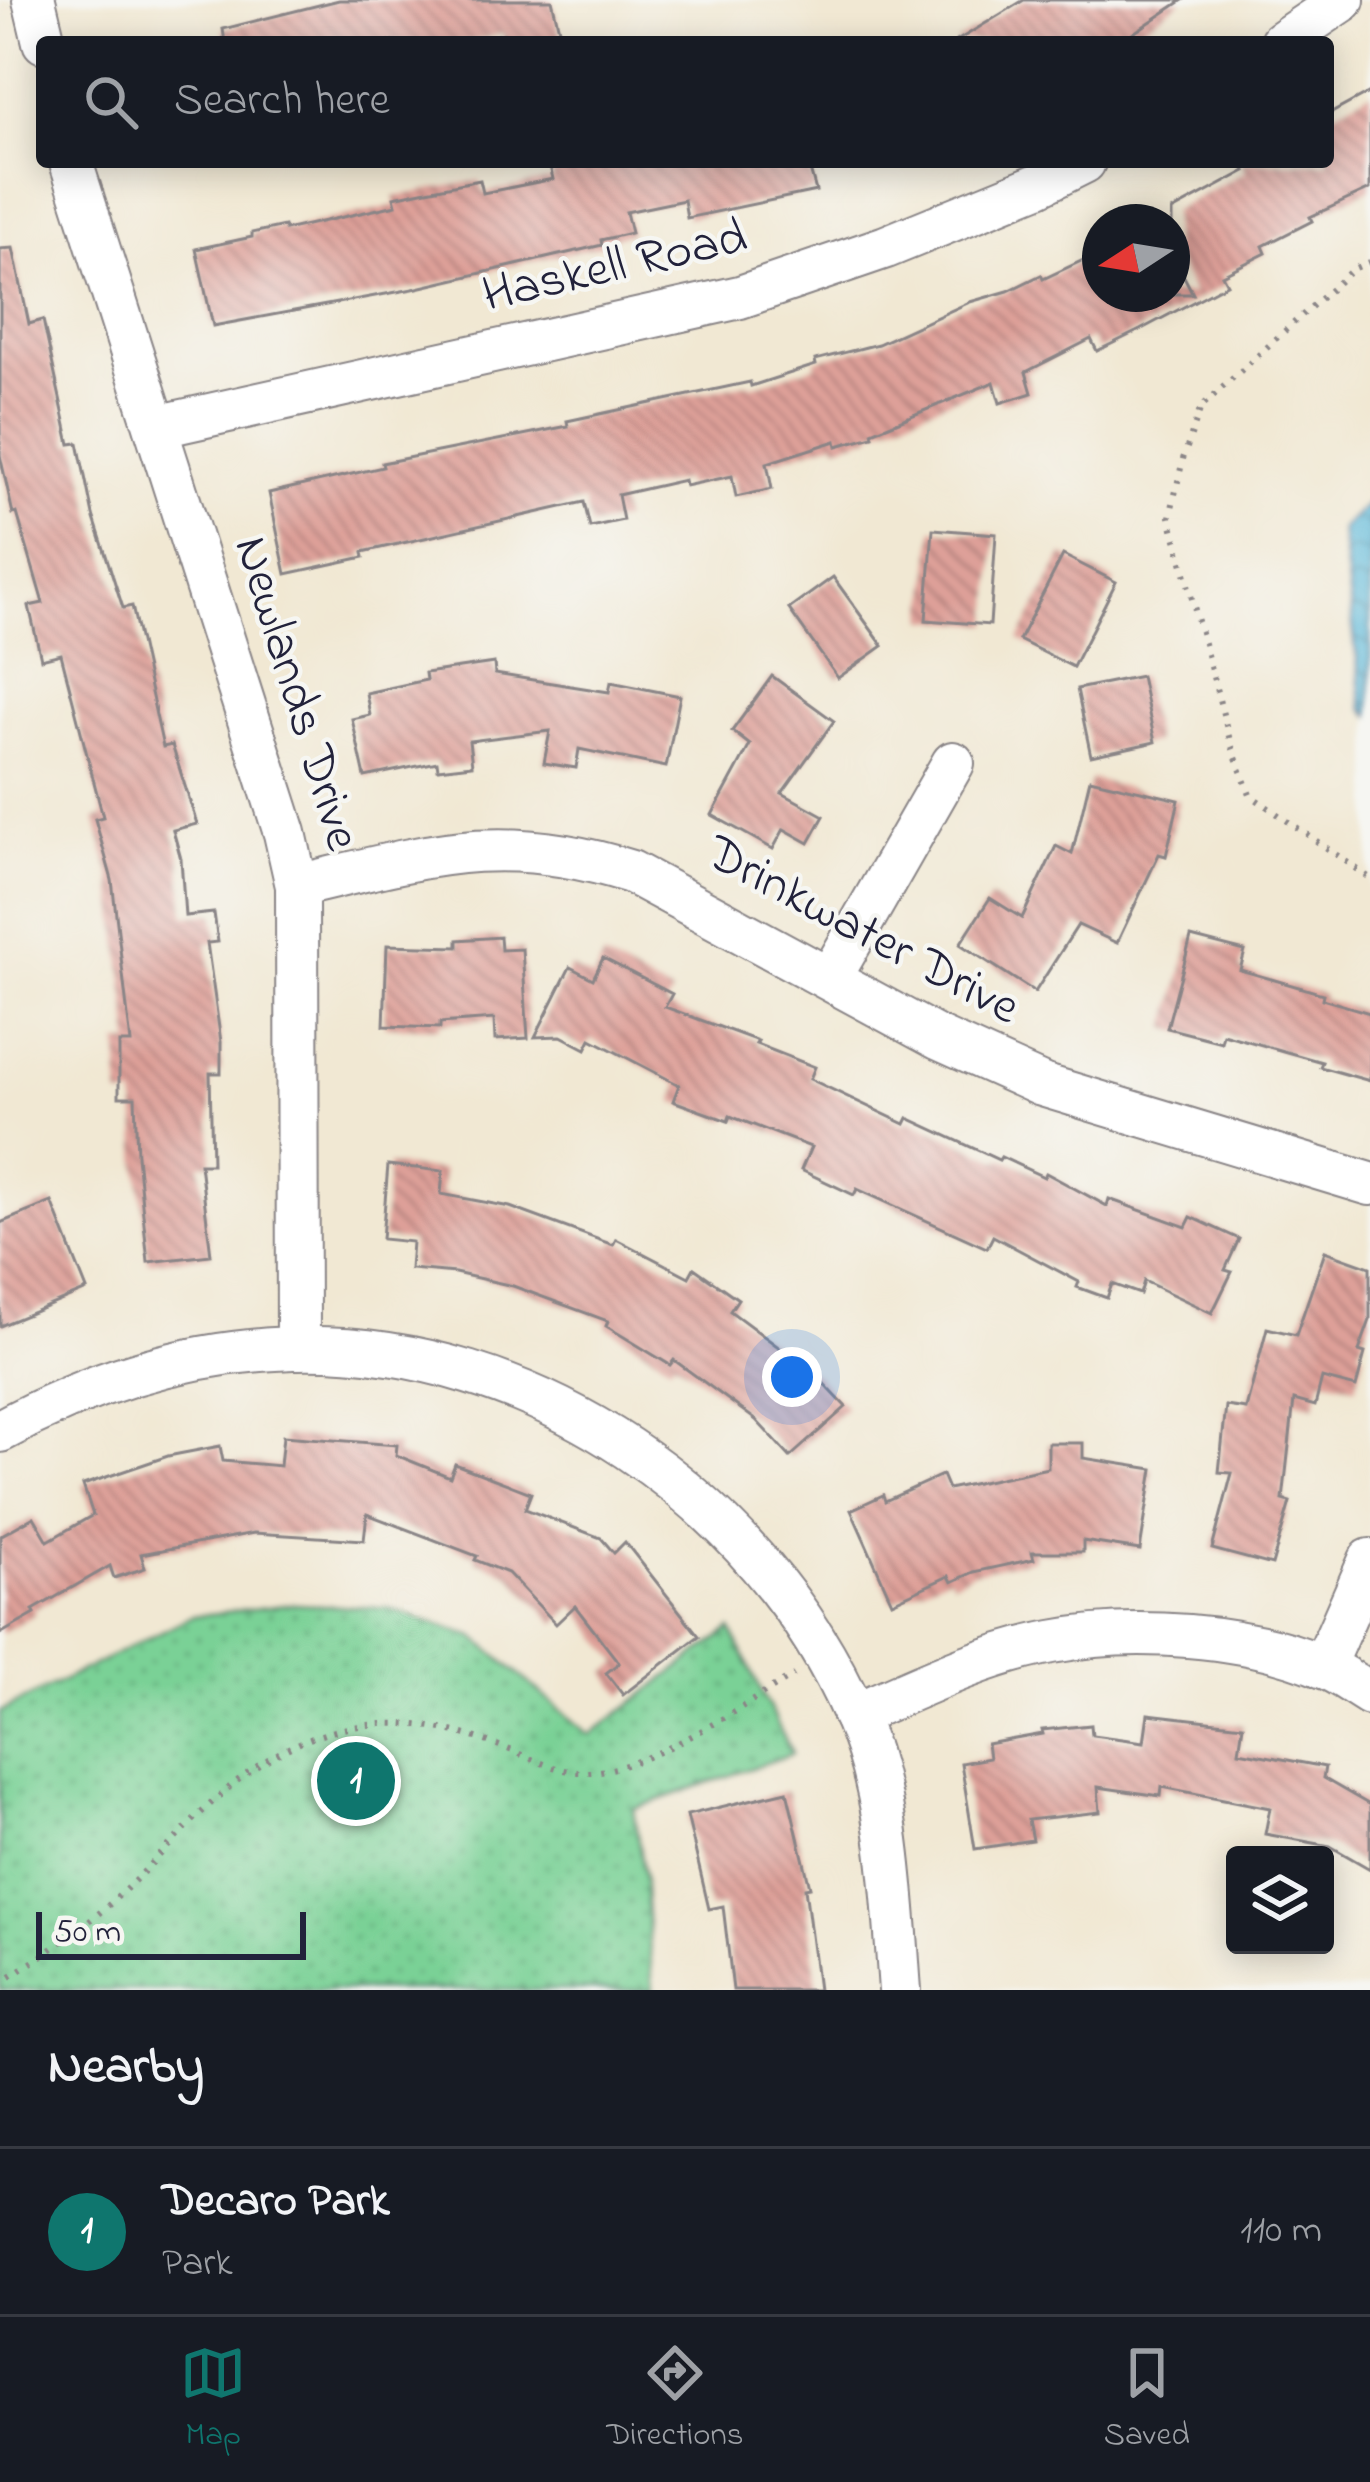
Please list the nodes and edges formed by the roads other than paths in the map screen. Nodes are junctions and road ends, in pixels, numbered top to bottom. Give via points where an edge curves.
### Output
1 (34, 0) edge
2 (1342, 0) edge
3 (43, 36) edge
4 (1290, 36) edge
5 (73, 168) edge
6 (1072, 168) edge
7 (156, 427) junction
8 (952, 763) dead end
9 (297, 886) junction
10 (830, 977) junction
11 (1370, 1184) edge
12 (298, 1348) junction
13 (0, 1431) edge
14 (1370, 1560) edge
15 (1323, 1666) junction
16 (1370, 1694) edge
17 (854, 1715) junction
18 (900, 1990) edge

1 - 3 street
2 - 4 street
5 - 7 street, Newlands Drive
6 - 7 street, Haskell Road via 886,248 740,297
7 - 9 street, Newlands Drive
8 - 10 street
9 - 10 street, Drinkwater Drive via 475,848 567,853 631,872
9 - 12 street, Newlands Drive
10 - 11 street, Drinkwater Drive via 1042,1084
12 - 13 street via 121,1377
12 - 17 street via 459,1372 590,1424 725,1526 795,1611
14 - 15 street
15 - 16 street
15 - 17 street via 1212,1640 1092,1636 1001,1655
17 - 18 street via 883,1825

